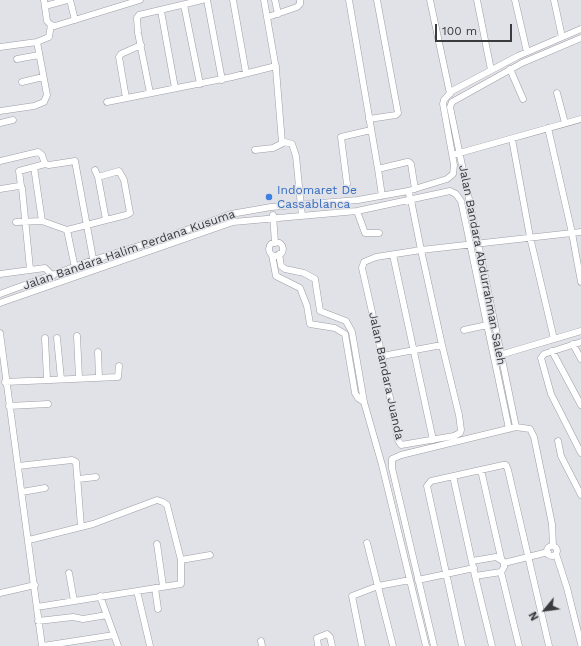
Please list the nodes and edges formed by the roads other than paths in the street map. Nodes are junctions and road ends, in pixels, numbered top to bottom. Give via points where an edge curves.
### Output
1 (68, 0) edge
2 (140, 0) edge
3 (202, 0) edge
4 (207, 0) edge
5 (233, 0) edge
6 (264, 0) edge
7 (275, 0) edge
8 (300, 0) edge
9 (349, 0) edge
10 (377, 0) edge
11 (430, 0) edge
12 (476, 0) edge
13 (515, 0) edge
14 (554, 0) edge
15 (129, 2) edge
16 (44, 3) edge
17 (184, 5) junction
18 (161, 10) junction
19 (278, 14) junction
20 (268, 17) junction
21 (75, 20) junction
22 (51, 26) junction
23 (581, 29) edge
24 (562, 37) junction
25 (581, 38) edge
26 (37, 42) junction
27 (141, 45) junction
28 (0, 47) edge
29 (527, 52) junction
30 (39, 55) junction
31 (17, 59) dead end
32 (276, 68) junction
33 (510, 69) junction
34 (491, 70) junction
35 (246, 73) junction
36 (43, 77) junction
37 (222, 80) junction
38 (22, 82) dead end
39 (200, 84) junction
40 (174, 88) junction
41 (150, 93) junction
42 (557, 93) dead end
43 (450, 94) junction
44 (126, 98) junction
45 (523, 99) dead end
46 (444, 100) junction
47 (107, 102) dead end
48 (452, 102) junction
49 (0, 111) edge
50 (370, 119) junction
51 (581, 119) edge
52 (13, 120) dead end
53 (0, 123) edge
54 (565, 123) junction
55 (548, 128) junction
56 (372, 130) junction
57 (512, 138) junction
58 (282, 143) junction
59 (255, 150) dead end
60 (460, 153) junction
61 (453, 156) junction
62 (0, 161) edge
63 (46, 164) junction
64 (34, 167) junction
65 (378, 169) junction
66 (95, 170) dead end
67 (98, 177) junction
68 (447, 179) joint
69 (347, 184) dead end
70 (21, 186) junction
71 (0, 189) edge
72 (415, 189) junction
73 (408, 191) junction
74 (447, 191) joint
75 (382, 196) junction
76 (411, 200) junction
77 (469, 200) junction
78 (461, 201) junction
79 (300, 206) junction
80 (271, 208) junction
81 (358, 212) junction
82 (302, 216) junction
83 (106, 220) junction
84 (273, 220) junction
85 (26, 221) junction
86 (42, 221) junction
87 (16, 222) dead end
88 (86, 225) junction
89 (66, 230) junction
90 (581, 232) edge
91 (379, 233) dead end
92 (572, 233) junction
93 (530, 237) junction
94 (478, 242) junction
95 (275, 243) junction
96 (470, 244) junction
97 (421, 250) junction
98 (272, 254) junction
99 (279, 254) junction
100 (393, 255) junction
101 (93, 260) junction
102 (75, 268) junction
103 (30, 269) junction
104 (95, 269) junction
105 (0, 274) edge
106 (53, 276) junction
107 (581, 282) edge
108 (0, 294) edge
109 (0, 303) edge
110 (320, 311) junction
111 (309, 315) junction
112 (487, 325) junction
113 (464, 330) dead end
114 (581, 331) edge
115 (352, 332) junction
116 (0, 333) edge
117 (345, 334) junction
118 (77, 336) dead end
119 (45, 338) dead end
120 (57, 338) dead end
121 (554, 339) junction
122 (581, 342) edge
123 (573, 344) junction
124 (442, 345) junction
125 (414, 350) junction
126 (552, 351) junction
127 (98, 352) dead end
128 (500, 355) junction
129 (382, 356) junction
130 (581, 359) edge
131 (119, 366) dead end
132 (79, 378) junction
133 (99, 378) junction
134 (47, 379) junction
135 (61, 379) junction
136 (5, 382) junction
137 (364, 402) junction
138 (48, 404) dead end
139 (581, 405) edge
140 (9, 406) junction
141 (512, 428) junction
142 (433, 440) junction
143 (558, 441) dead end
144 (581, 454) edge
145 (18, 466) junction
146 (481, 470) junction
147 (453, 476) junction
148 (96, 477) dead end
149 (78, 479) junction
150 (45, 488) dead end
151 (22, 492) junction
152 (581, 495) edge
153 (81, 527) junction
154 (29, 540) junction
155 (367, 543) dead end
156 (157, 544) dead end
157 (553, 546) junction
158 (548, 552) junction
159 (556, 554) junction
160 (210, 555) dead end
161 (527, 557) junction
162 (180, 560) junction
163 (472, 561) junction
164 (502, 561) junction
165 (474, 568) junction
166 (501, 572) junction
167 (69, 573) dead end
168 (446, 574) junction
169 (475, 576) junction
170 (410, 580) junction
171 (418, 580) junction
172 (35, 585) junction
173 (163, 586) junction
174 (378, 586) junction
175 (155, 588) junction
176 (137, 591) junction
177 (0, 593) edge
178 (100, 596) junction
179 (74, 601) junction
180 (37, 607) junction
181 (158, 609) dead end
182 (107, 615) junction
183 (38, 621) junction
184 (114, 635) junction
185 (581, 644) edge
186 (43, 646) edge
187 (118, 646) edge
188 (150, 646) edge
189 (318, 646) edge
190 (332, 646) edge
191 (362, 646) edge
192 (393, 646) edge
193 (426, 646) edge
194 (434, 646) edge
195 (462, 646) edge
196 (492, 646) edge
197 (519, 646) edge
198 (549, 646) edge

1 - 16 street
1 - 21 street
2 - 15 street
3 - 17 street
4 - 37 street
5 - 35 street
6 - 20 street
7 - 19 street
8 - 19 street via 297,7
9 - 50 street
10 - 50 street via 398,113
11 - 43 street
12 - 34 street
13 - 29 street
14 - 24 street
15 - 21 street
16 - 22 street via 47,21
17 - 18 street
17 - 39 street
18 - 27 street via 139,15 137,18
18 - 40 street
19 - 20 street
20 - 32 street
21 - 22 street
22 - 26 street via 49,37
23 - 24 street
24 - 29 street
25 - 33 street
26 - 28 street
26 - 30 street
27 - 41 street
27 - 44 street via 119,57
29 - 34 street
30 - 31 street
30 - 36 street
32 - 35 street
32 - 58 street
33 - 45 street
33 - 48 street
34 - 43 street
35 - 37 street
36 - 38 street
36 - 49 street via 47,95 44,102
37 - 39 street
39 - 40 street
40 - 41 street
41 - 44 street
42 - 54 street
43 - 46 street
44 - 47 street
46 - 48 street
46 - 61 street, Jalan Bandara Abdurrahman Saleh
48 - 60 street, Jalan Bandara Abdurrahman Saleh via 450,107
50 - 56 street
51 - 54 street
52 - 53 street
54 - 55 street
55 - 57 street
55 - 92 street
56 - 65 street
56 - 69 street via 341,137
57 - 60 street
57 - 93 street
58 - 59 street via 273,148
58 - 79 street via 288,142 295,151
60 - 61 street
60 - 77 street, Jalan Bandara Abdurrahman Saleh
61 - 68 street, Jalan Bandara Abdurrahman Saleh via 454,170 452,176
62 - 63 street via 38,152
63 - 64 street
63 - 88 street via 75,161
64 - 70 street via 19,171
64 - 86 street
65 - 72 street via 410,162
65 - 75 street
66 - 67 street
67 - 83 street
67 - 83 street via 121,172 131,210 128,214
68 - 72 street, Jalan Bandara Halim Perdana Kusuma
70 - 71 street
70 - 85 street
72 - 73 street, Jalan Bandara Halim Perdana Kusuma
73 - 75 street, Jalan Bandara Halim Perdana Kusuma
73 - 76 street, Jalan Bandara Juanda
74 - 76 street, Jalan Bandara Halim Perdana Kusuma
74 - 78 street, Jalan Bandara Abdurrahman Saleh via 456,194
75 - 79 street, Jalan Bandara Halim Perdana Kusuma
76 - 81 street, Jalan Bandara Halim Perdana Kusuma
76 - 97 street, Jalan Bandara Juanda
77 - 78 street
77 - 94 street, Jalan Bandara Abdurrahman Saleh
78 - 96 street, Jalan Bandara Abdurrahman Saleh
79 - 80 street, Jalan Bandara Halim Perdana Kusuma
79 - 82 street
80 - 84 street
80 - 101 street, Jalan Bandara Halim Perdana Kusuma via 231,214
81 - 82 street, Jalan Bandara Halim Perdana Kusuma
81 - 91 street via 365,233
82 - 84 street, Jalan Bandara Halim Perdana Kusuma
83 - 88 street
84 - 95 street
84 - 104 street, Jalan Bandara Halim Perdana Kusuma via 233,222
85 - 86 street
85 - 87 street
85 - 103 street
86 - 89 street
88 - 89 street
88 - 101 street
89 - 102 street
90 - 92 street, Jalan Bandara Juanda
92 - 93 street, Jalan Bandara Juanda
92 - 107 street
93 - 94 street, Jalan Bandara Juanda
93 - 121 street
94 - 96 street, Jalan Bandara Juanda
94 - 128 street, Jalan Bandara Abdurrahman Saleh
95 - 98 street via 268,248
95 - 99 street via 283,246 284,250
96 - 97 street, Jalan Bandara Juanda
96 - 112 street, Jalan Bandara Abdurrahman Saleh
97 - 100 street, Jalan Bandara Juanda
97 - 124 street, Jalan Bandara Juanda
98 - 99 street
98 - 111 street via 276,276 300,288
99 - 110 street via 281,266 285,269 315,278
100 - 125 street
100 - 129 street, Jalan Bandara Juanda via 365,260 362,268
101 - 102 street, Jalan Bandara Halim Perdana Kusuma
101 - 104 street
102 - 106 street, Jalan Bandara Halim Perdana Kusuma
103 - 105 street
103 - 106 street via 45,268
104 - 109 street, Jalan Bandara Halim Perdana Kusuma
106 - 108 street, Jalan Bandara Halim Perdana Kusuma
110 - 111 street
110 - 115 street via 346,321
111 - 117 street via 312,325 335,328
112 - 113 street
112 - 141 street, Jalan Bandara Abdurrahman Saleh
114 - 121 street
115 - 117 street
115 - 137 street
116 - 136 street
117 - 137 street via 355,393
118 - 132 street
119 - 134 street
120 - 135 street
121 - 128 street
122 - 123 street
123 - 126 street
123 - 130 street
124 - 125 street
124 - 142 street, Jalan Bandara Juanda via 461,432
125 - 129 street
125 - 142 street
126 - 139 street
126 - 144 street via 542,358 549,386
127 - 133 street
128 - 141 street, Jalan Bandara Abdurrahman Saleh
129 - 142 street, Jalan Bandara Juanda via 400,444
131 - 133 street via 118,376
132 - 133 street
132 - 135 street
134 - 135 street
134 - 136 street
136 - 140 street
137 - 170 street
138 - 140 street
140 - 145 street
141 - 157 street via 530,429 534,437 552,524
141 - 171 street via 392,459
143 - 152 street via 561,456
145 - 149 street via 72,460 76,463
145 - 151 street
146 - 147 street
146 - 161 street via 507,467
146 - 164 street
147 - 163 street
147 - 168 street via 431,481 427,486
148 - 149 street
149 - 153 street
150 - 151 street
151 - 154 street
153 - 154 street
153 - 162 street via 157,500 166,505
154 - 172 street
155 - 174 street
156 - 173 street
157 - 158 street via 549,547
157 - 159 street via 557,549
158 - 159 street via 551,555
158 - 161 street
159 - 185 street
160 - 162 street
161 - 164 street
161 - 198 street
162 - 173 street via 181,584
163 - 164 street via 496,556
163 - 165 street
164 - 166 street
165 - 168 street
165 - 169 street
166 - 169 street
166 - 197 street
167 - 179 street
168 - 171 street
168 - 195 street
169 - 196 street
170 - 174 street
170 - 193 street
171 - 194 street
172 - 177 street
172 - 180 street
173 - 175 street
174 - 191 street via 351,597
174 - 192 street
175 - 176 street
175 - 181 street
176 - 178 street
176 - 188 street
178 - 179 street
178 - 182 street
179 - 180 street
180 - 183 street
182 - 183 street
182 - 184 street
183 - 186 street
184 - 186 street
184 - 187 street
189 - 190 street via 317,638 327,634

